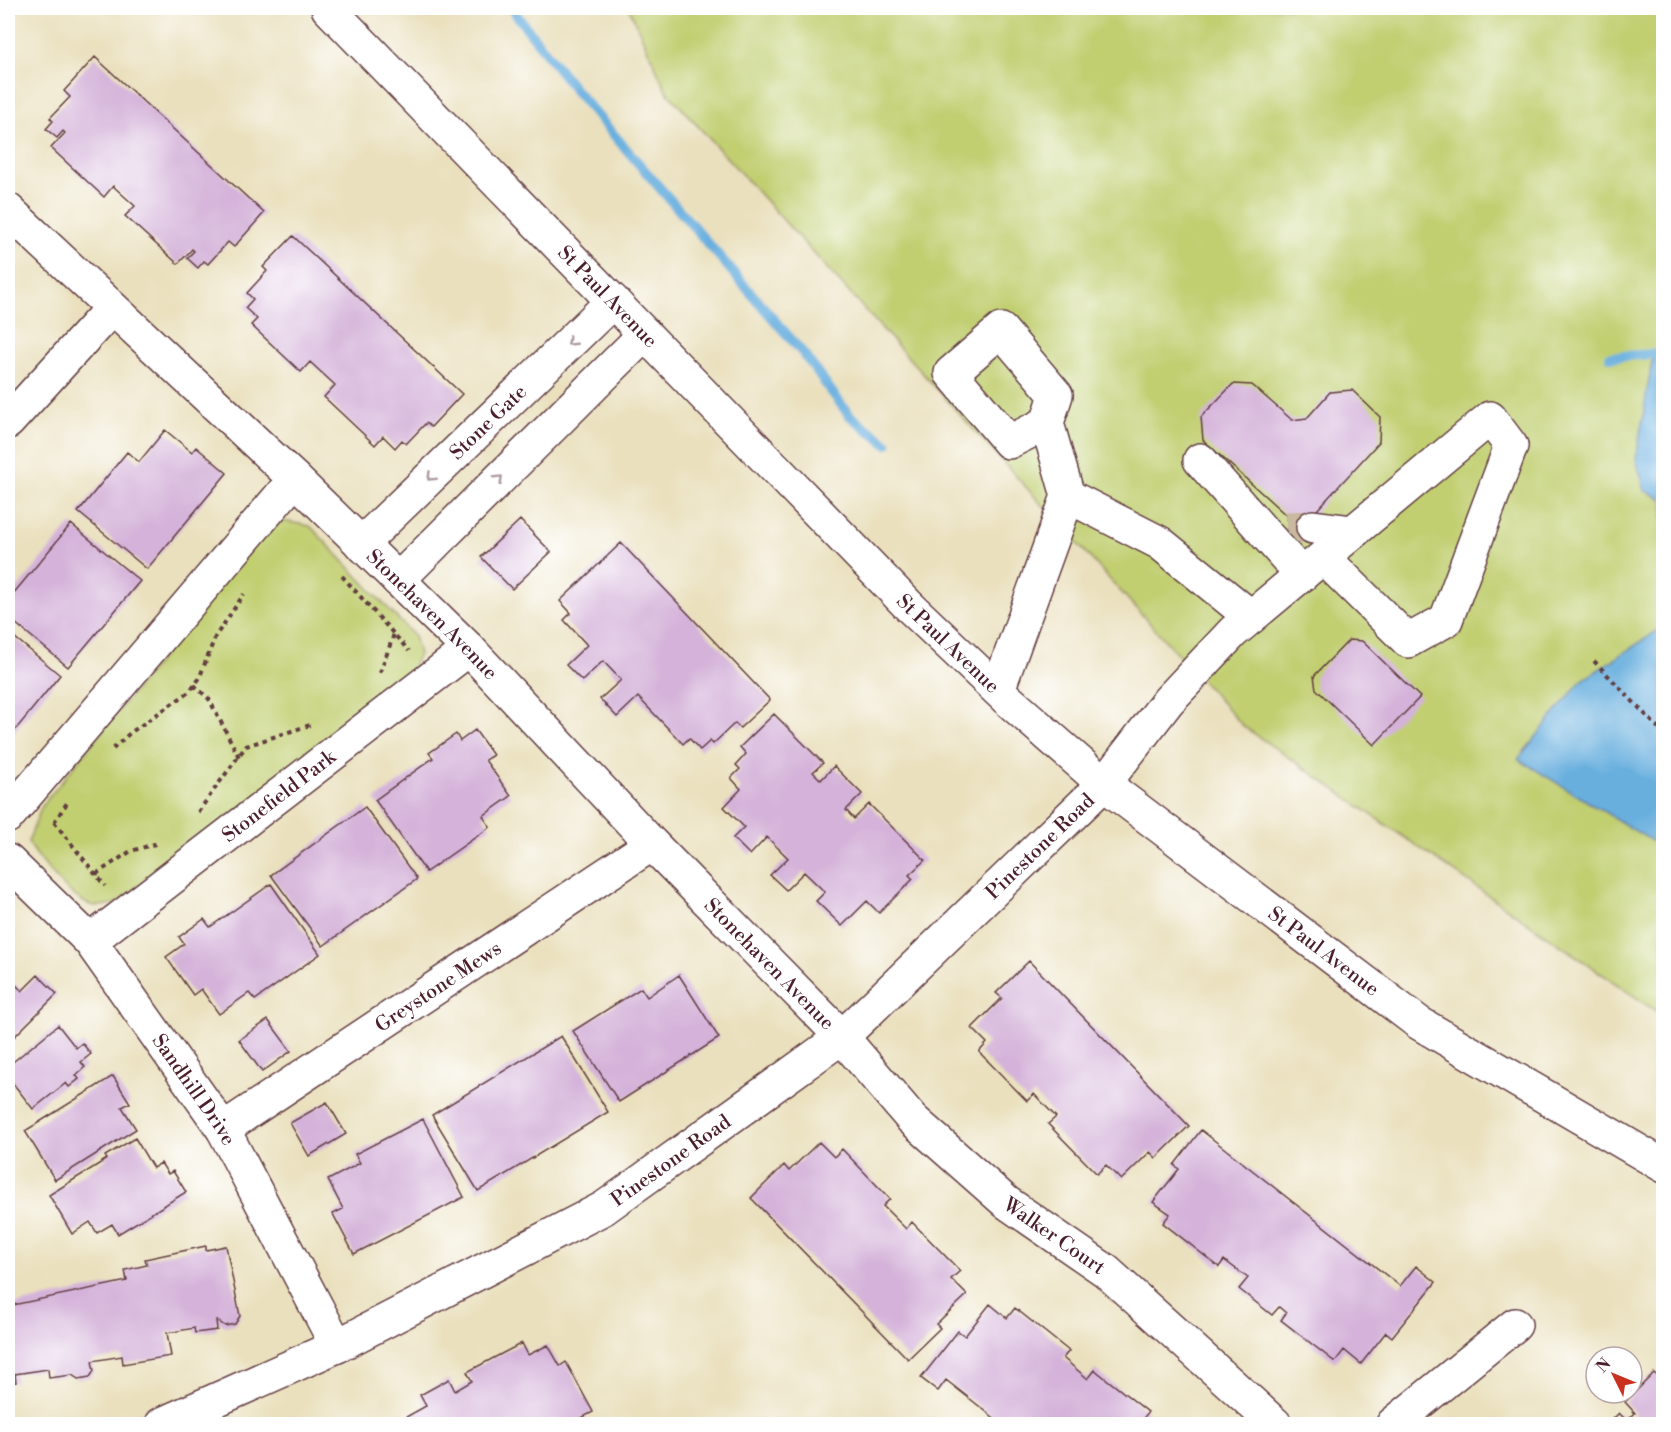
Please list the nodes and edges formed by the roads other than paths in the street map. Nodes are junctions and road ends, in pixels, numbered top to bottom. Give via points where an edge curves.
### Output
1 (328, 8) edge
2 (8, 210) edge
3 (613, 301) junction
4 (111, 309) junction
5 (645, 334) junction
6 (8, 422) edge
7 (1047, 423) dead end
8 (1200, 460) dead end
9 (295, 480) junction
10 (1068, 496) junction
11 (1297, 543) junction
12 (361, 544) junction
13 (398, 580) junction
14 (1251, 617) junction
15 (469, 649) junction
16 (998, 690) junction
17 (1104, 784) junction
18 (16, 806) edge
19 (652, 844) junction
20 (8, 861) edge
21 (90, 941) junction
22 (842, 1037) junction
23 (223, 1129) junction
24 (1664, 1166) edge
25 (1515, 1325) dead end
26 (337, 1346) junction
27 (162, 1425) edge
28 (1275, 1425) edge
29 (1393, 1425) edge

1 - 3 street, St Paul Avenue
2 - 4 street, Stonehaven Avenue
3 - 5 street, St Paul Avenue
3 -> 12 street, Stone Gate
4 - 6 street
4 - 9 street, Stonehaven Avenue
13 -> 5 street
5 - 16 street, St Paul Avenue via 909,606
7 - 10 street
8 - 11 street
9 - 12 street, Stonehaven Avenue
9 - 18 street
10 - 14 street via 1160,543
10 - 16 street
11 - 11 street, Pinestone Road via 1353,532 1490,418 1511,446 1446,620 1408,641
11 - 14 street, Pinestone Road
12 - 13 street, Stonehaven Avenue
13 - 15 street, Stonehaven Avenue
14 - 17 street, Pinestone Road via 1168,701
15 - 19 street, Stonehaven Avenue
15 - 21 street, Stonefield Park
16 - 17 street, St Paul Avenue
17 - 22 street, Pinestone Road
17 - 24 street, St Paul Avenue via 1419,1023
19 - 22 street, Stonehaven Avenue
19 - 23 street, Greystone Mews
20 - 21 street, Sandhill Drive
21 - 23 street, Sandhill Drive
22 - 26 street, Pinestone Road via 604,1208
22 - 28 street, Walker Court via 912,1119 1006,1202 1106,1271
23 - 26 street, Sandhill Drive
25 - 29 street
26 - 27 street, Pinestone Road

